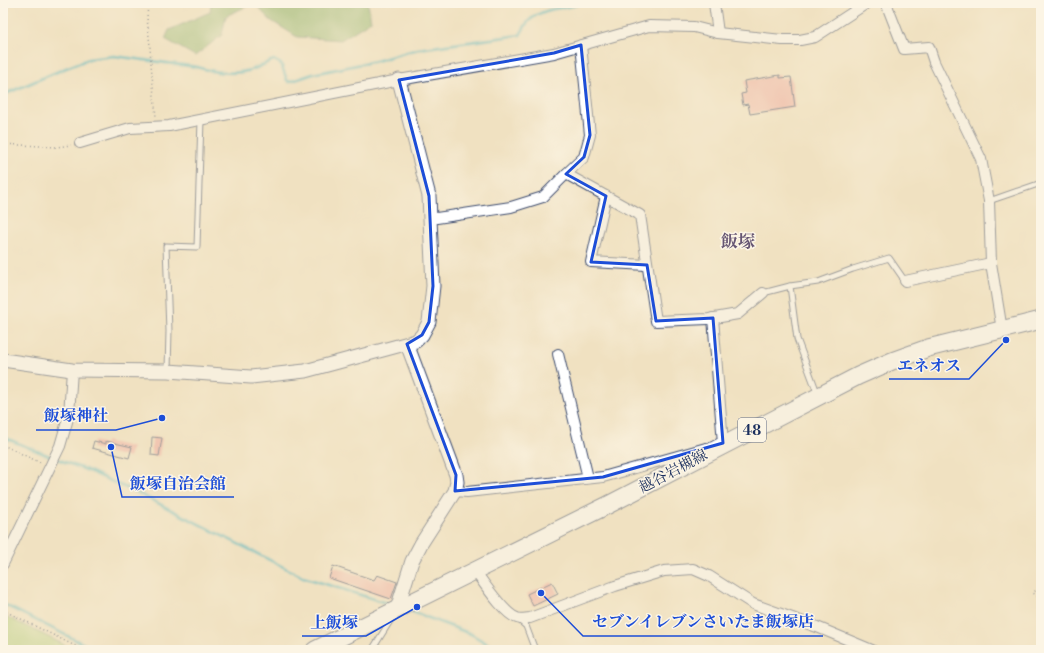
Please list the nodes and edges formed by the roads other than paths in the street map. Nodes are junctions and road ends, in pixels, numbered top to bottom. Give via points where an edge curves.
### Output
1 (714, 3) edge
2 (867, 3) edge
3 (886, 3) edge
4 (718, 33) junction
5 (581, 45) junction
6 (399, 80) junction
7 (201, 120) junction
8 (80, 143) road end
9 (566, 174) junction
10 (1041, 183) edge
11 (606, 196) junction
12 (989, 201) junction
13 (430, 219) junction
14 (991, 263) junction
15 (648, 265) junction
16 (905, 281) joint
17 (790, 286) junction
18 (762, 293) joint
19 (713, 318) junction
20 (1041, 320) edge
21 (1002, 330) junction
22 (407, 344) junction
23 (558, 354) dead end
24 (3, 360) edge
25 (72, 370) junction
26 (168, 371) junction
27 (818, 396) junction
28 (726, 442) junction
29 (588, 478) junction
30 (454, 491) junction
31 (3, 564) edge
32 (475, 571) junction
33 (398, 609) junction
34 (519, 619) junction
35 (316, 650) edge
36 (372, 650) edge
37 (535, 650) edge
38 (872, 650) edge

1 - 4 street
2 - 4 street via 815,37 782,40
3 - 12 street via 904,49 929,47 980,159
4 - 5 street via 694,27 649,26
5 - 6 street via 554,53
5 - 9 street via 590,135 584,157
6 - 7 street
6 - 13 street via 428,196
7 - 8 street via 169,126 130,128
7 - 26 lane via 197,247 166,246
9 - 11 street
9 - 13 street via 544,197 511,207
10 - 12 lane
11 - 15 street via 640,215
11 - 15 street via 591,262
12 - 14 street
13 - 22 street via 433,286 429,322 422,335 416,341
14 - 16 street
14 - 21 street
15 - 19 street via 656,322
16 - 17 lane via 889,258 818,282
17 - 18 lane
17 - 27 lane via 797,339
18 - 19 street via 738,314
19 - 28 street
20 - 21 main road, 越谷岩槻線 / 48
21 - 27 main road, 越谷岩槻線 / 48 via 928,348 892,361
22 - 26 street via 305,371 251,377
22 - 30 street via 456,475
23 - 29 street
24 - 25 street
25 - 26 street
25 - 31 street via 69,415 60,446
27 - 28 main road, 越谷岩槻線 / 48
28 - 29 street via 603,477
28 - 32 main road, 越谷岩槻線 / 48 via 608,505
29 - 30 street via 467,492
30 - 33 street via 420,544 412,561
32 - 33 main road, 越谷岩槻線 / 48
32 - 34 street via 503,607
33 - 35 main road, 越谷岩槻線 / 48
33 - 36 lane
34 - 37 lane via 526,626
34 - 38 street via 530,618 615,586 664,571 693,568 753,604

